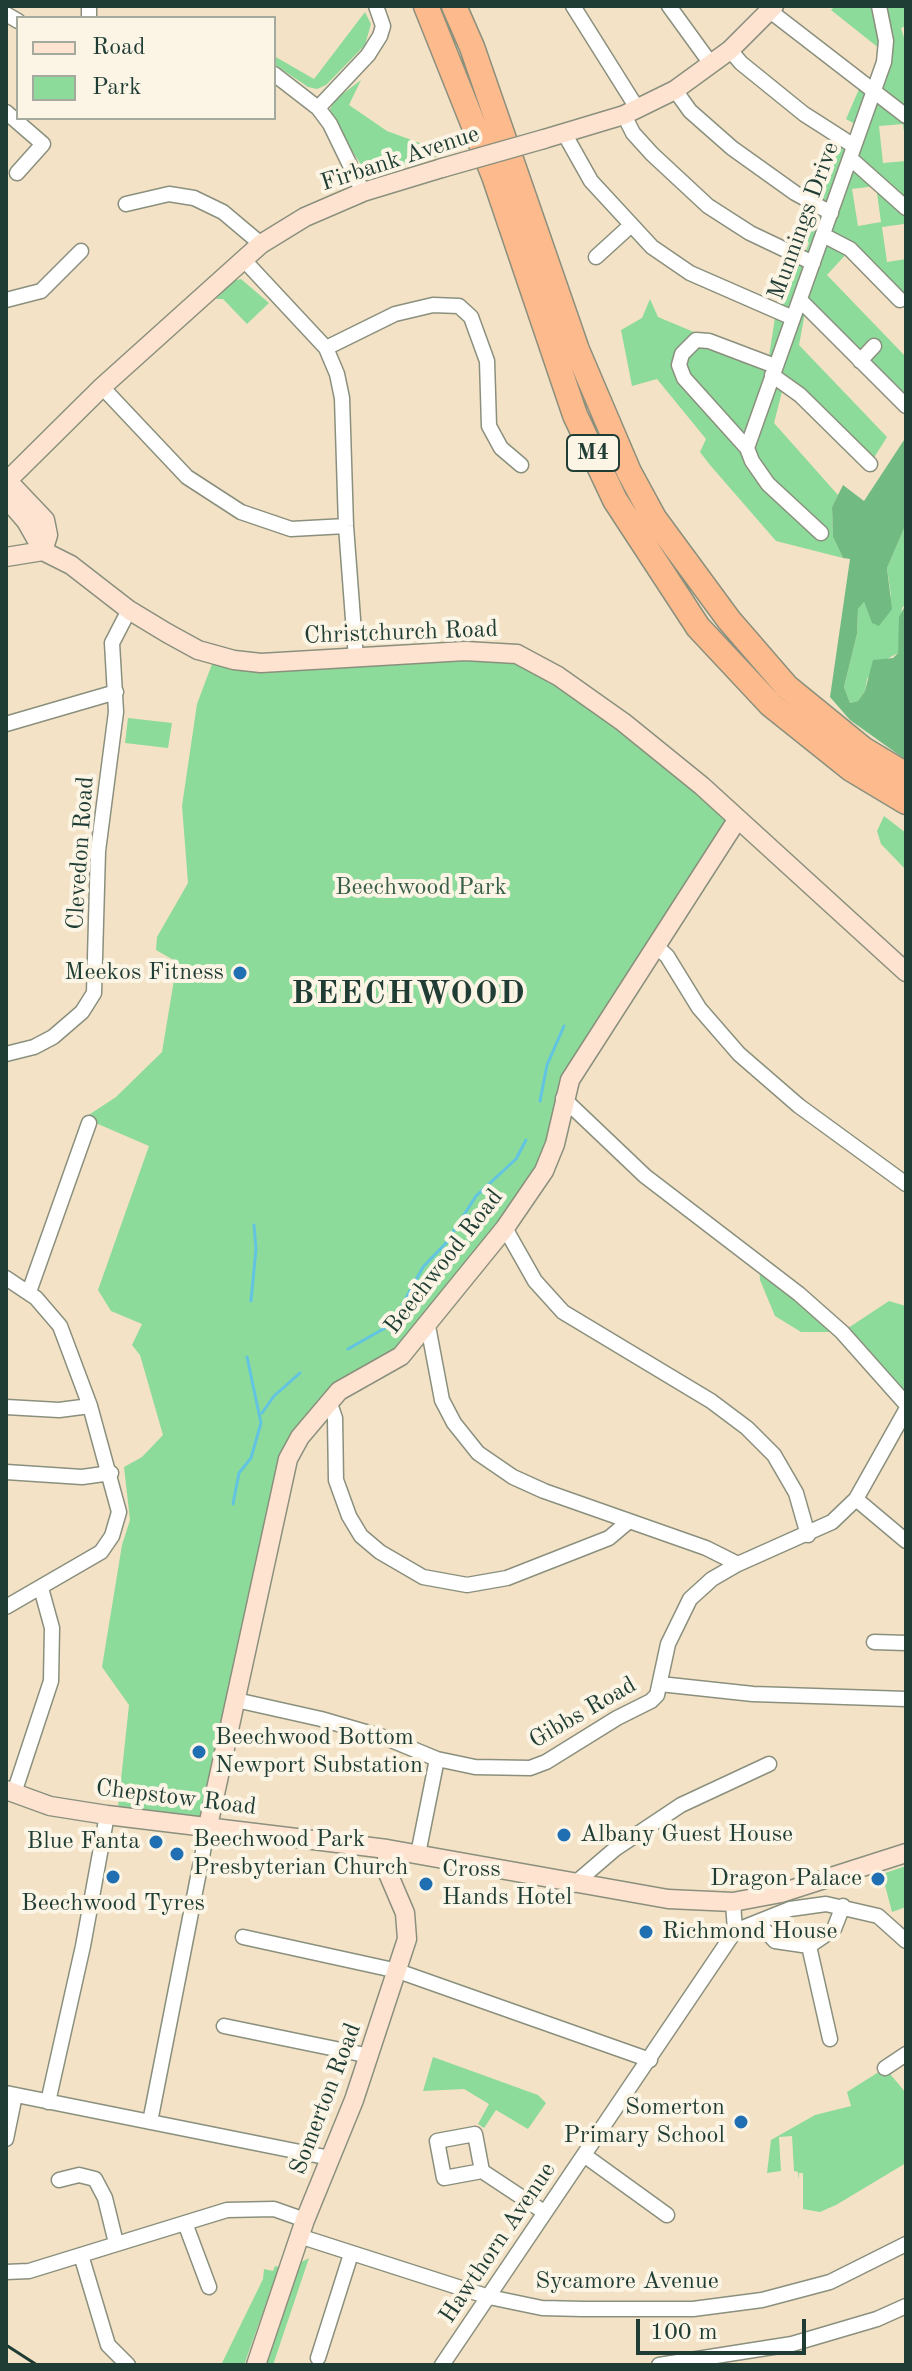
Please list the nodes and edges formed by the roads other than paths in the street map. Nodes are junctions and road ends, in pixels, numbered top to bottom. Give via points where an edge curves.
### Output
1 (376, 6) edge
2 (426, 6) edge
3 (454, 6) edge
4 (573, 6) edge
5 (669, 6) edge
6 (879, 6) edge
7 (772, 8) edge
8 (730, 50) junction
9 (711, 64) junction
10 (276, 76) edge
11 (675, 90) junction
12 (875, 91) junction
13 (318, 108) junction
14 (6, 112) edge
15 (631, 112) junction
16 (906, 116) edge
17 (564, 133) junction
18 (852, 152) junction
19 (17, 173) dead end
20 (363, 192) junction
21 (126, 204) dead end
22 (906, 208) edge
23 (831, 213) junction
24 (630, 226) junction
25 (823, 235) junction
26 (261, 244) junction
27 (81, 251) dead end
28 (596, 257) dead end
29 (243, 259) junction
30 (813, 263) junction
31 (901, 294) edge
32 (6, 300) edge
33 (800, 300) junction
34 (793, 318) junction
35 (874, 346) dead end
36 (326, 348) junction
37 (860, 361) junction
38 (774, 371) junction
39 (102, 387) junction
40 (906, 406) edge
41 (859, 430) dead end
42 (848, 443) junction
43 (747, 448) junction
44 (870, 464) dead end
45 (521, 465) dead end
46 (6, 485) edge
47 (346, 526) junction
48 (821, 533) dead end
49 (43, 551) junction
50 (6, 557) edge
51 (129, 610) junction
52 (356, 659) junction
53 (116, 692) junction
54 (6, 724) edge
55 (906, 775) edge
56 (906, 802) edge
57 (737, 820) junction
58 (657, 947) junction
59 (906, 972) edge
60 (6, 1054) edge
61 (563, 1098) junction
62 (89, 1123) dead end
63 (906, 1184) edge
64 (505, 1228) junction
65 (6, 1278) edge
66 (29, 1292) junction
67 (428, 1326) junction
68 (329, 1401) junction
69 (906, 1404) edge
70 (90, 1406) junction
71 (6, 1407) edge
72 (906, 1410) edge
73 (6, 1472) edge
74 (111, 1473) junction
75 (856, 1499) junction
76 (628, 1522) junction
77 (808, 1535) junction
78 (906, 1541) edge
79 (738, 1564) junction
80 (41, 1588) junction
81 (6, 1607) edge
82 (874, 1642) dead end
83 (906, 1643) edge
84 (660, 1684) junction
85 (906, 1699) edge
86 (236, 1700) junction
87 (437, 1759) junction
88 (769, 1764) dead end
89 (10, 1792) edge
90 (107, 1815) junction
91 (208, 1826) junction
92 (387, 1849) junction
93 (906, 1853) edge
94 (418, 1854) junction
95 (573, 1885) junction
96 (733, 1902) junction
97 (843, 1906) junction
98 (759, 1924) junction
99 (735, 1931) junction
100 (243, 1937) dead end
101 (906, 1941) edge
102 (809, 1946) junction
103 (398, 1971) junction
104 (224, 2026) dead end
105 (830, 2039) dead end
106 (906, 2054) edge
107 (370, 2056) junction
108 (650, 2060) junction
109 (885, 2068) dead end
110 (10, 2094) edge
111 (48, 2102) junction
112 (150, 2122) junction
113 (6, 2139) edge
114 (584, 2155) junction
115 (330, 2158) junction
116 (482, 2171) dead end
117 (59, 2180) dead end
118 (544, 2212) junction
119 (667, 2215) dead end
120 (185, 2223) junction
121 (302, 2228) junction
122 (116, 2243) junction
123 (906, 2244) edge
124 (351, 2254) junction
125 (81, 2255) junction
126 (6, 2272) edge
127 (209, 2287) dead end
128 (489, 2297) junction
129 (906, 2306) edge
130 (318, 2358) dead end
131 (128, 2365) edge
132 (256, 2365) edge
133 (442, 2365) edge
134 (659, 2365) edge

1 - 13 street via 383,26 380,36
2 - 56 highway, M4 via 494,176 575,415 615,500 698,627 771,705 851,769
3 - 55 highway, M4 via 577,350 654,518 729,620 787,687 863,749
4 - 15 street
5 - 9 street
6 - 12 street, Munnings Drive via 886,41
7 - 8 street, Firbank Avenue
7 - 12 street
8 - 9 street, Firbank Avenue
8 - 18 street
9 - 11 street, Firbank Avenue
10 - 13 street
11 - 15 street, Firbank Avenue
11 - 23 street via 690,111 732,148
12 - 16 street
12 - 18 street, Munnings Drive
13 - 20 street
14 - 19 street via 43,144
15 - 17 street, Firbank Avenue
15 - 30 street via 633,133 708,206
17 - 20 street, Firbank Avenue, bridge
17 - 24 street via 591,181
18 - 22 street
18 - 23 street, Munnings Drive
20 - 26 street, Firbank Avenue via 305,217
21 - 26 street via 169,194 194,198 223,212
23 - 25 street, Munnings Drive
24 - 28 street
24 - 34 street via 690,273
25 - 30 street, Munnings Drive
25 - 31 street via 850,249
26 - 29 street, Firbank Avenue
27 - 32 street via 41,291
29 - 36 street
29 - 39 street, Firbank Avenue
30 - 33 street, Munnings Drive
33 - 34 street, Munnings Drive
33 - 37 street
34 - 38 street, Munnings Drive
35 - 37 street
36 - 45 street via 395,314 433,305 459,306 471,317 487,361 489,426 501,448
36 - 47 street via 342,398
37 - 40 street
38 - 42 street
38 - 43 street, Munnings Drive
38 - 43 street via 709,341 696,340 682,354 684,378
39 - 46 street, Firbank Avenue
39 - 47 street via 187,477 241,512 291,529
41 - 42 street
42 - 44 street
43 - 48 street via 768,484
46 - 49 street
47 - 52 street
49 - 50 street
49 - 51 street, Christchurch Road via 76,568
51 - 52 street, Christchurch Road via 198,650 234,660
51 - 53 street, Clevedon Road via 112,643
52 - 57 street, Christchurch Road via 465,651 517,654 623,722
53 - 54 street
53 - 60 street, Clevedon Road via 98,851 94,993 82,1012 53,1037
57 - 58 street, Beechwood Road
57 - 59 street, Christchurch Road
58 - 61 street, Beechwood Road
58 - 63 street via 739,1054 799,1106
61 - 64 street, Beechwood Road via 544,1171
61 - 69 street via 645,1176 821,1313
62 - 66 street
64 - 67 street, Beechwood Road
64 - 77 street via 535,1281 563,1312 711,1401 774,1455 796,1493
65 - 66 street
66 - 70 street via 60,1326
67 - 68 street, Beechwood Road via 401,1356
67 - 76 street via 448,1413 478,1453 534,1487
68 - 76 street via 335,1418 336,1480 349,1516 380,1552 423,1577 467,1585 507,1578 609,1538
68 - 86 street, Beechwood Road via 288,1459
70 - 71 street
70 - 74 street
72 - 75 street, Gibbs Road
73 - 74 street via 82,1477
74 - 80 street via 119,1512 110,1541 101,1552
75 - 77 street, Gibbs Road
75 - 78 street
76 - 79 street
77 - 79 street, Gibbs Road
79 - 84 street, Gibbs Road via 690,1599 668,1644
80 - 81 street
80 - 89 street via 51,1618 51,1681
82 - 83 street
84 - 85 street via 753,1694
84 - 87 street, Gibbs Road via 651,1701 530,1768 475,1767
86 - 87 street, Gibbs Road via 386,1738
86 - 91 street, Beechwood Road
87 - 94 street
88 - 95 street via 681,1805
89 - 90 street, Chepstow Road via 50,1806
90 - 91 street, Chepstow Road
90 - 111 street
91 - 92 street, Chepstow Road
91 - 112 street
92 - 94 street, Chepstow Road
92 - 103 street, Somerton Road via 387,1871 405,1913 407,1939
93 - 96 street, Chepstow Road via 781,1893
94 - 95 street, Chepstow Road
95 - 96 street, Chepstow Road
96 - 99 street
97 - 98 street via 801,1906
97 - 101 street via 878,1916
97 - 102 street via 834,1929
98 - 99 street
98 - 102 street via 775,1941
99 - 108 street, Hawthorn Avenue
100 - 103 street
102 - 105 street
103 - 107 street, Somerton Road
103 - 108 street
104 - 107 street
106 - 109 street
107 - 115 street, Somerton Road
108 - 114 street, Hawthorn Avenue
110 - 111 street
110 - 113 street
111 - 112 street
112 - 115 street
114 - 118 street, Hawthorn Avenue
114 - 119 street
115 - 121 street, Somerton Road
116 - 118 street
117 - 122 street via 79,2175 95,2179
118 - 128 street, Hawthorn Avenue
120 - 121 street, Sycamore Avenue via 238,2208 274,2209
120 - 122 street, Sycamore Avenue
120 - 127 street
121 - 124 street, Sycamore Avenue
121 - 132 street, Somerton Road
122 - 125 street, Sycamore Avenue
123 - 128 street, Sycamore Avenue via 830,2282 762,2300 693,2309 542,2308
124 - 128 street, Sycamore Avenue
124 - 130 street
125 - 126 street, Sycamore Avenue via 29,2271
125 - 131 street via 108,2345
128 - 133 street, Hawthorn Avenue
129 - 134 street via 792,2344

